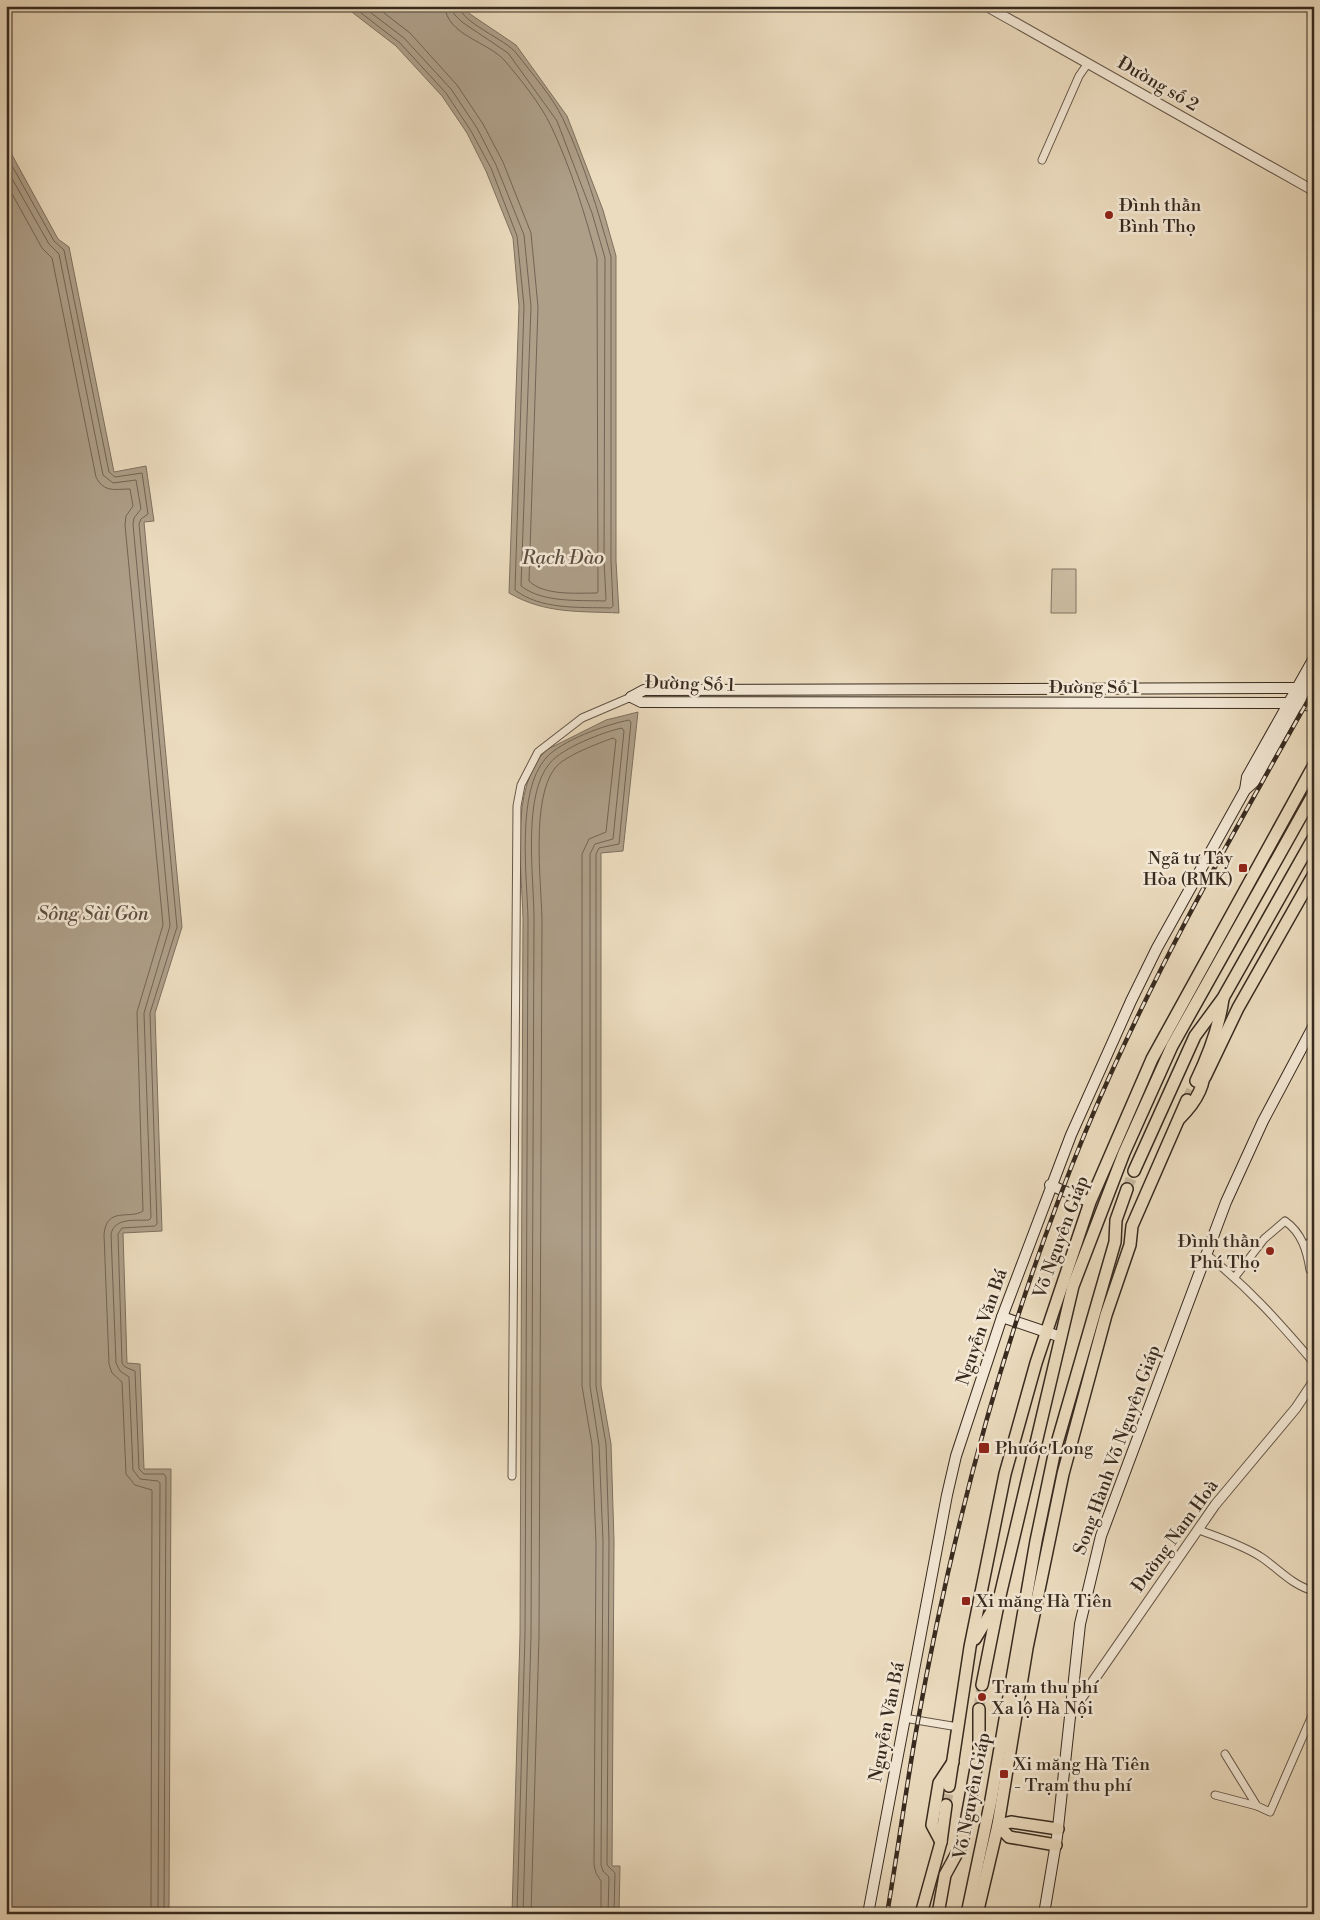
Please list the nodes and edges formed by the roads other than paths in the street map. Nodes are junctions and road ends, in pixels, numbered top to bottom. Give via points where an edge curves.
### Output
1 (986, 6) edge
2 (1088, 63) junction
3 (1042, 160) dead end
4 (1314, 191) edge
5 (1314, 658) edge
6 (1314, 674) edge
7 (1306, 688) edge
8 (631, 696) junction
9 (1293, 704) junction
10 (1314, 706) edge
11 (1314, 765) edge
12 (1314, 793) edge
13 (1314, 837) edge
14 (1314, 874) edge
15 (1223, 998) junction
16 (1314, 1025) edge
17 (1200, 1079) junction
18 (1187, 1100) tunnel mouth
19 (1178, 1119) junction
20 (1134, 1171) tunnel mouth
21 (1050, 1185) junction
22 (1127, 1189) tunnel mouth
23 (1090, 1202) junction
24 (1132, 1226) junction
25 (1314, 1238) edge
26 (1115, 1242) junction
27 (1305, 1247) junction
28 (1206, 1254) junction
29 (1068, 1264) junction
30 (1314, 1273) edge
31 (1235, 1278) junction
32 (1073, 1286) junction
33 (1002, 1317) junction
34 (1046, 1332) junction
35 (1061, 1337) junction
36 (1036, 1363) junction
37 (1314, 1363) edge
38 (1314, 1381) edge
39 (512, 1476) dead end
40 (1199, 1530) junction
41 (1314, 1591) edge
42 (998, 1600) junction
43 (970, 1647) junction
44 (982, 1685) tunnel mouth
45 (978, 1709) tunnel mouth
46 (1314, 1711) edge
47 (1070, 1715) junction
48 (904, 1718) junction
49 (958, 1727) junction
50 (1225, 1754) dead end
51 (953, 1760) junction
52 (950, 1786) tunnel mouth
53 (1215, 1796) dead end
54 (990, 1802) junction
55 (946, 1805) tunnel mouth
56 (1257, 1806) junction
57 (998, 1825) junction
58 (1058, 1828) junction
59 (941, 1842) junction
60 (981, 1844) junction
61 (1056, 1845) junction
62 (945, 1875) junction
63 (942, 1892) junction
64 (868, 1914) edge
65 (923, 1914) edge
66 (938, 1914) edge
67 (967, 1914) edge
68 (977, 1914) edge
69 (1044, 1914) edge

1 - 2 street, Đường số 2
2 - 3 street via 1079,76
2 - 4 street, Đường số 2
5 - 7 main road, Nguyễn Văn Bá
6 - 7 main road, Nguyễn Văn Bá
7 - 8 main road, Đường Số 1 via 644,690
7 - 9 main road, Nguyễn Văn Bá
8 - 9 main road, Đường Số 1 via 641,702
8 - 39 street via 582,718 538,752 521,785 518,806
9 - 10 main road, Đường Số 1
9 - 21 main road, Nguyễn Văn Bá via 1246,777 1245,790 1144,974
11 - 23 main road, Võ Nguyên Giáp via 1152,1058
12 - 32 main road, Võ Nguyên Giáp via 1172,1046 1124,1153
13 - 15 main road
14 - 17 main road
15 - 17 main road, Võ Nguyên Giáp
15 - 20 main road via 1184,1056
16 - 28 main road, Song Hành Võ Nguyên Giáp via 1250,1147
17 - 19 main road, Võ Nguyên Giáp via 1192,1106
18 - 19 main road, Võ Nguyên Giáp
19 - 24 main road, Võ Nguyên Giáp
21 - 23 main road
21 - 33 main road, Nguyễn Văn Bá
22 - 26 main road, Võ Nguyên Giáp via 1116,1220
23 - 29 main road, Võ Nguyên Giáp
24 - 26 main road
24 - 57 main road, Võ Nguyên Giáp via 1130,1245 1106,1315 1063,1474 1026,1648
25 - 27 street
26 - 54 main road, Võ Nguyên Giáp via 1055,1450
27 - 30 street via 1310,1270
27 - 31 street via 1285,1221 1264,1239
28 - 31 street
28 - 47 main road, Song Hành Võ Nguyên Giáp via 1101,1536 1080,1624
29 - 32 main road
29 - 34 main road, Võ Nguyên Giáp
31 - 37 street via 1271,1312
32 - 35 main road, Võ Nguyên Giáp
33 - 34 main road
33 - 48 main road, Nguyễn Văn Bá via 950,1480
34 - 35 main road
34 - 36 main road, Võ Nguyên Giáp
35 - 36 main road
35 - 42 main road, Võ Nguyên Giáp
36 - 43 main road, Võ Nguyên Giáp via 1005,1474
38 - 40 street, Đường Nam Hoà via 1296,1408 1215,1505
40 - 41 street via 1245,1548 1298,1585
40 - 47 street, Đường Nam Hoà
42 - 43 main road
42 - 44 main road, Võ Nguyên Giáp
43 - 49 main road, Võ Nguyên Giáp
45 - 62 main road, Võ Nguyên Giáp via 979,1752 962,1844
46 - 56 street via 1270,1812
47 - 58 main road, Song Hành Võ Nguyên Giáp
48 - 49 street
48 - 64 main road, Nguyễn Văn Bá
49 - 51 main road, Võ Nguyên Giáp
50 - 56 street
51 - 52 main road, Võ Nguyên Giáp
51 - 59 main road, Võ Nguyên Giáp via 939,1784 932,1825
53 - 56 street
54 - 57 main road
54 - 60 main road, Võ Nguyên Giáp
55 - 59 main road, Võ Nguyên Giáp
57 - 58 main road via 1011,1822
57 - 60 main road
57 - 61 main road via 1008,1837
57 - 68 main road, Võ Nguyên Giáp
58 - 61 main road, Song Hành Võ Nguyên Giáp
59 - 62 main road
59 - 65 main road, Võ Nguyên Giáp
60 - 67 main road, Võ Nguyên Giáp
61 - 69 main road, Song Hành Võ Nguyên Giáp
62 - 63 main road, Võ Nguyên Giáp
63 - 65 main road
63 - 66 main road, Võ Nguyên Giáp

